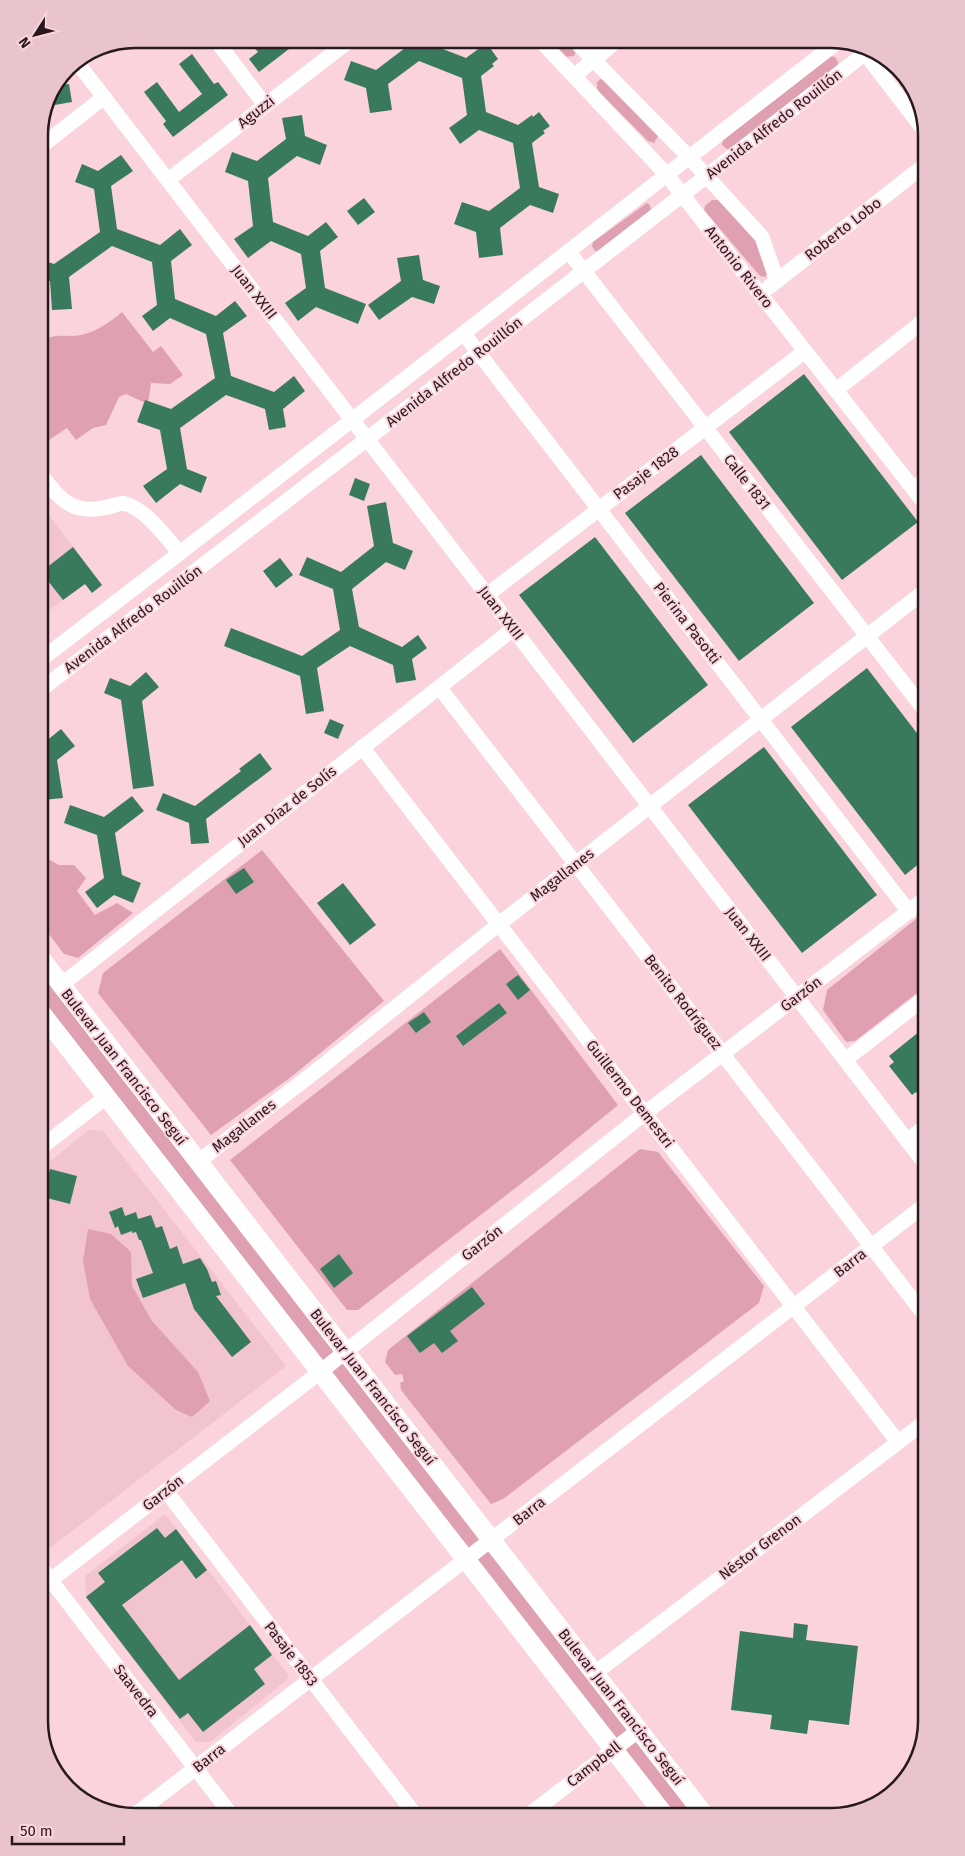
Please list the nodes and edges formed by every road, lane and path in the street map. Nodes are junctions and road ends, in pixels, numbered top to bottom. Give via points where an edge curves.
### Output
1 (222, 48) edge
2 (334, 48) edge
3 (548, 48) edge
4 (582, 48) edge
5 (607, 48) edge
6 (830, 48) edge
7 (861, 53) edge
8 (867, 55) edge
9 (593, 59) junction
10 (80, 67) edge
11 (574, 76) junction
12 (104, 97) junction
13 (265, 105) junction
14 (916, 120) edge
15 (48, 141) edge
16 (689, 157) junction
17 (918, 170) edge
18 (666, 174) junction
19 (706, 176) junction
20 (168, 180) junction
21 (682, 195) junction
22 (569, 252) junction
23 (584, 272) junction
24 (777, 281) junction
25 (760, 293) junction
26 (918, 325) edge
27 (464, 334) junction
28 (805, 352) junction
29 (479, 353) junction
30 (836, 390) junction
31 (353, 420) junction
32 (705, 428) junction
33 (367, 440) junction
34 (48, 484) edge
35 (918, 486) edge
36 (914, 489) junction
37 (918, 495) edge
38 (599, 509) junction
39 (180, 553) junction
40 (487, 595) junction
41 (918, 596) edge
42 (513, 629) junction
43 (867, 636) junction
44 (48, 654) edge
45 (48, 684) edge
46 (439, 687) junction
47 (918, 702) edge
48 (761, 719) junction
49 (362, 747) junction
50 (650, 806) junction
51 (576, 864) junction
52 (918, 905) edge
53 (909, 912) junction
54 (498, 924) junction
55 (48, 968) edge
56 (61, 985) junction
57 (797, 997) junction
58 (918, 1004) edge
59 (48, 1022) edge
60 (723, 1054) junction
61 (845, 1060) junction
62 (106, 1096) junction
63 (645, 1113) junction
64 (918, 1132) edge
65 (907, 1141) junction
66 (48, 1142) edge
67 (918, 1155) edge
68 (198, 1162) junction
69 (918, 1210) edge
70 (872, 1246) junction
71 (794, 1306) junction
72 (918, 1306) edge
73 (345, 1351) junction
74 (320, 1372) junction
75 (918, 1427) edge
76 (898, 1442) junction
77 (166, 1491) junction
78 (491, 1540) junction
79 (466, 1559) junction
80 (48, 1581) edge
81 (48, 1589) edge
82 (595, 1673) junction
83 (311, 1679) junction
84 (639, 1730) junction
85 (614, 1750) junction
86 (195, 1768) junction
87 (144, 1808) edge
88 (226, 1808) edge
89 (410, 1808) edge
90 (538, 1808) edge
91 (659, 1808) edge
92 (699, 1808) edge

1 - 13 street
2 - 13 street, Aguzzi
3 - 11 street, Antonio Rivero
4 - 9 street, Antonio Rivero
5 - 9 street
6 - 16 street, Avenida Alfredo Rouillón
7 - 19 street, Avenida Alfredo Rouillón
8 - 14 street
9 - 11 street
9 - 16 street, Antonio Rivero
10 - 12 street, Juan XXIII
11 - 18 street, Antonio Rivero
12 - 15 street
12 - 20 street, Juan XXIII
13 - 20 street, Aguzzi
16 - 18 street, Avenida Alfredo Rouillón
16 - 19 street, Antonio Rivero
17 - 24 street, Roberto Lobo
18 - 21 street, Antonio Rivero
18 - 22 street, Avenida Alfredo Rouillón
19 - 21 street, Avenida Alfredo Rouillón
19 - 24 street, Antonio Rivero via 762,237
20 - 31 street, Juan XXIII
21 - 23 street, Avenida Alfredo Rouillón
21 - 25 street, Antonio Rivero
22 - 23 street, Calle 1831
22 - 27 street, Avenida Alfredo Rouillón
23 - 29 street, Avenida Alfredo Rouillón
23 - 32 street, Calle 1831
24 - 25 street, Roberto Lobo
25 - 28 street, Antonio Rivero
26 - 30 street
27 - 29 street, Pierina Pasotti
27 - 31 street, Avenida Alfredo Rouillón
28 - 30 street, Antonio Rivero
28 - 32 street, Pasaje 1828
29 - 33 street, Avenida Alfredo Rouillón
29 - 38 street, Pierina Pasotti
30 - 36 street, Antonio Rivero
31 - 33 street, Juan XXIII
31 - 39 street, Avenida Alfredo Rouillón
32 - 38 street, Pasaje 1828
32 - 43 street, Calle 1831
33 - 40 street, Juan XXIII
33 - 45 street, Avenida Alfredo Rouillón
34 - 39 street via 59,498 73,507 90,510 123,503 135,508
35 - 36 street
36 - 37 street, Antonio Rivero
38 - 40 street, Pasaje 1828
38 - 48 street, Pierina Pasotti
39 - 44 street, Avenida Alfredo Rouillón
40 - 42 street, Juan XXIII
41 - 43 street, Magallanes
42 - 46 street, Juan Díaz de Solís
42 - 50 street, Juan XXIII
43 - 47 street, Calle 1831
43 - 48 street, Magallanes
46 - 49 street, Juan Díaz de Solís
46 - 51 street, Benito Rodríguez
48 - 50 street, Magallanes
48 - 53 street, Pierina Pasotti
49 - 54 street, Guillermo Demestri
49 - 56 street, Juan Díaz de Solís
50 - 51 street, Magallanes
50 - 57 street, Juan XXIII
51 - 54 street, Magallanes
51 - 60 street, Benito Rodríguez
52 - 53 street, Garzón
53 - 57 street, Garzón
54 - 63 street, Guillermo Demestri
54 - 68 street, Magallanes
55 - 56 main road, Bulevar Juan Francisco Seguí
56 - 68 main road, Bulevar Juan Francisco Seguí
57 - 60 street, Garzón
57 - 61 street, Juan XXIII
58 - 61 street
59 - 62 main road
60 - 63 street, Garzón
60 - 70 street, Benito Rodríguez
61 - 65 street, Juan XXIII
62 - 66 street
62 - 74 main road
63 - 71 street, Guillermo Demestri
63 - 73 street, Garzón
64 - 65 street
65 - 67 street, Juan XXIII
68 - 73 main road, Bulevar Juan Francisco Seguí
69 - 70 street, Barra
70 - 71 street, Barra
70 - 72 street, Benito Rodríguez
71 - 76 street, Guillermo Demestri
71 - 78 street, Barra
73 - 74 street, Garzón
73 - 78 main road, Bulevar Juan Francisco Seguí
74 - 77 street, Garzón
74 - 79 main road
75 - 76 street, Néstor Grenon
76 - 82 street, Néstor Grenon
77 - 80 street, Garzón
77 - 83 street, Pasaje 1853
78 - 79 street, Barra
78 - 82 main road, Bulevar Juan Francisco Seguí
79 - 83 street, Barra
79 - 85 main road
81 - 86 street, Saavedra
82 - 84 main road, Bulevar Juan Francisco Seguí
83 - 86 street, Barra
83 - 89 street, Pasaje 1853
84 - 85 street, Campbell
84 - 92 main road, Bulevar Juan Francisco Seguí
85 - 90 street, Campbell
85 - 91 main road
86 - 87 street, Barra
86 - 88 street, Saavedra

